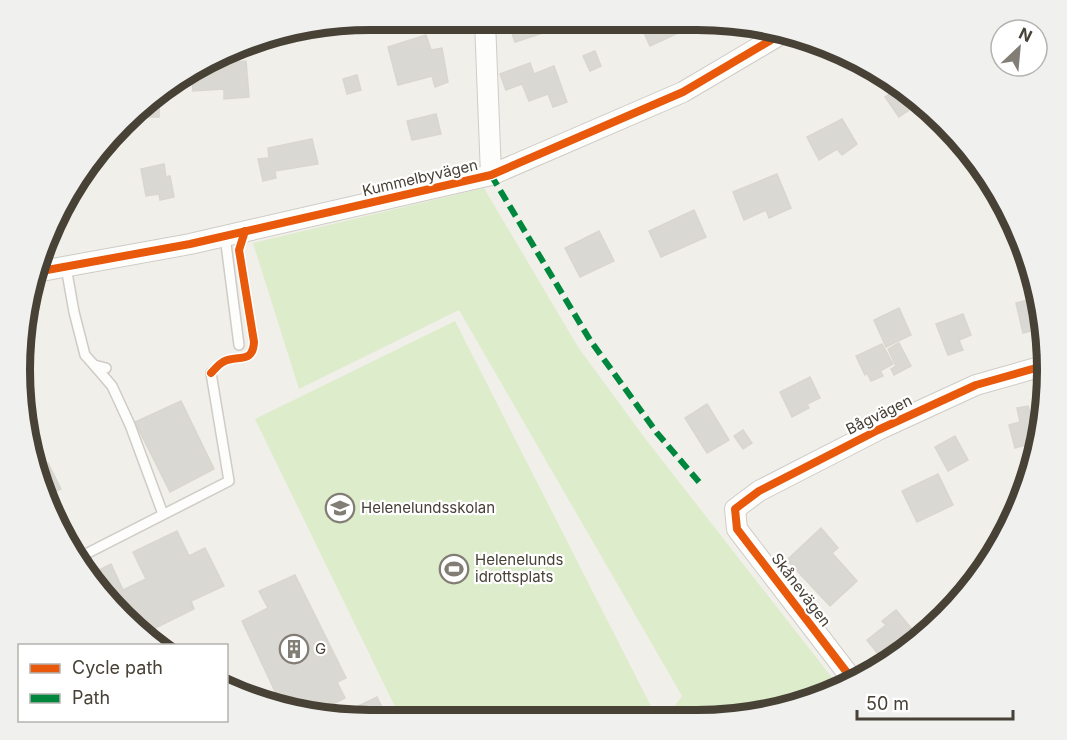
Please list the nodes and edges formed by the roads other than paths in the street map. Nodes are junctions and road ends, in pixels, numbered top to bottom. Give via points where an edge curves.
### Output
1 (485, 30) edge
2 (773, 39) edge
3 (491, 175) junction
4 (225, 236) junction
5 (66, 267) junction
6 (45, 270) edge
7 (239, 345) dead end
8 (94, 365) junction
9 (106, 368) dead end
10 (1037, 368) edge
11 (211, 373) dead end
12 (735, 509) joint
13 (163, 514) junction
14 (84, 555) edge
15 (849, 674) edge

1 - 3 street
2 - 3 street, Kummelbyvägen via 683,92
3 - 4 street, Kummelbyvägen
4 - 5 street, Kummelbyvägen
4 - 7 lane
5 - 6 street, Kummelbyvägen
5 - 8 lane via 85,355
8 - 9 lane
8 - 13 lane via 112,386
10 - 12 street, Bågvägen via 976,385 878,430 759,491
11 - 13 lane via 229,481
12 - 15 street, Skånevägen via 737,529
13 - 14 lane

